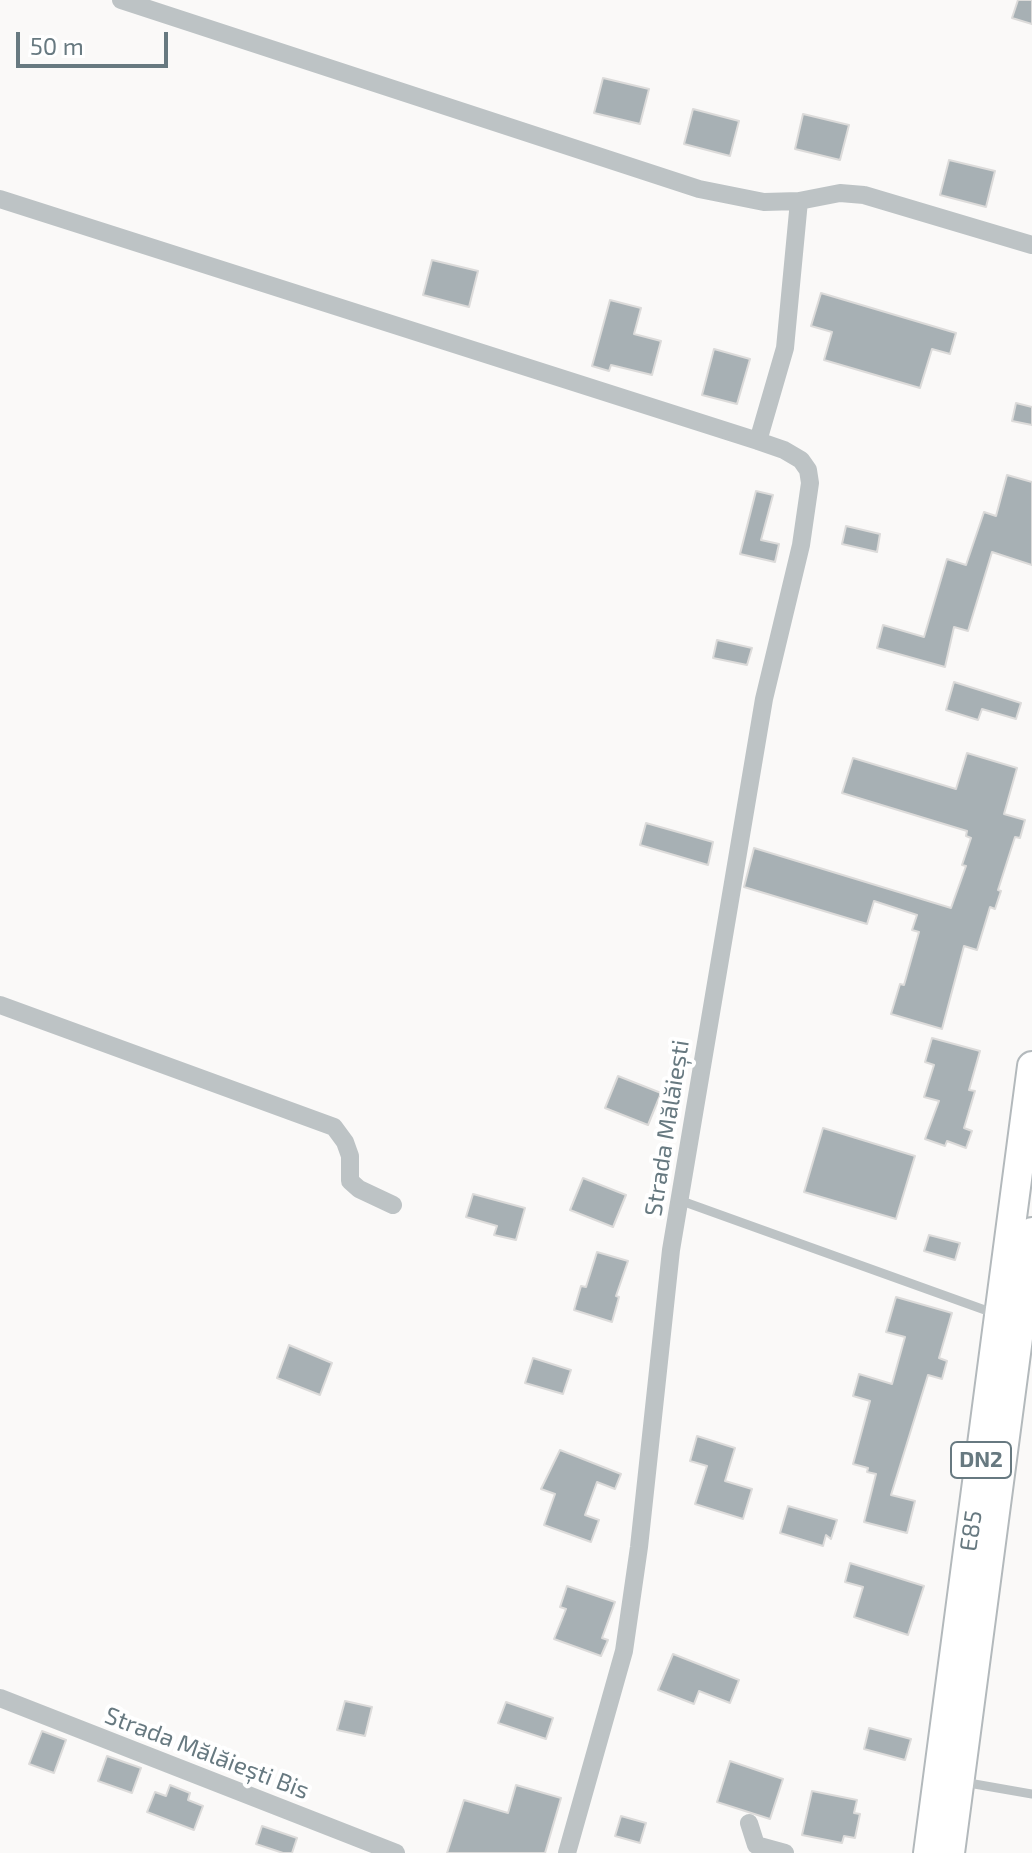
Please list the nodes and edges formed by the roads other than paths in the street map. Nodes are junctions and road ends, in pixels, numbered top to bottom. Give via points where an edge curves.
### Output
1 (121, 0) edge
2 (0, 199) edge
3 (799, 201) junction
4 (1032, 245) edge
5 (758, 441) junction
6 (0, 1005) edge
7 (1032, 1066) edge
8 (679, 1200) junction
9 (393, 1205) dead end
10 (1032, 1232) edge
11 (1000, 1315) junction
12 (0, 1698) edge
13 (960, 1782) junction
14 (1032, 1794) edge
15 (749, 1823) dead end
16 (396, 1853) edge
17 (567, 1853) edge
18 (785, 1853) edge
19 (928, 1853) edge
20 (950, 1853) edge

1 - 3 street via 699,189 764,202
2 - 5 street, Strada Mălăiești
3 - 4 street via 840,193 864,195
3 - 5 street via 785,348
5 - 8 street, Strada Mălăiești via 801,460 810,483 801,545 764,699
6 - 9 street via 334,1127 350,1156 350,1181
7 - 11 main road, E85 / DN2
8 - 11 lane
8 - 17 street, Strada Mălăiești via 624,1651
10 - 13 main road, E85 / DN2
11 - 19 main road, E85 / DN2
12 - 16 street, Strada Mălăiești Bis
13 - 14 lane
13 - 20 main road, E85 / DN2
15 - 18 street via 756,1845

